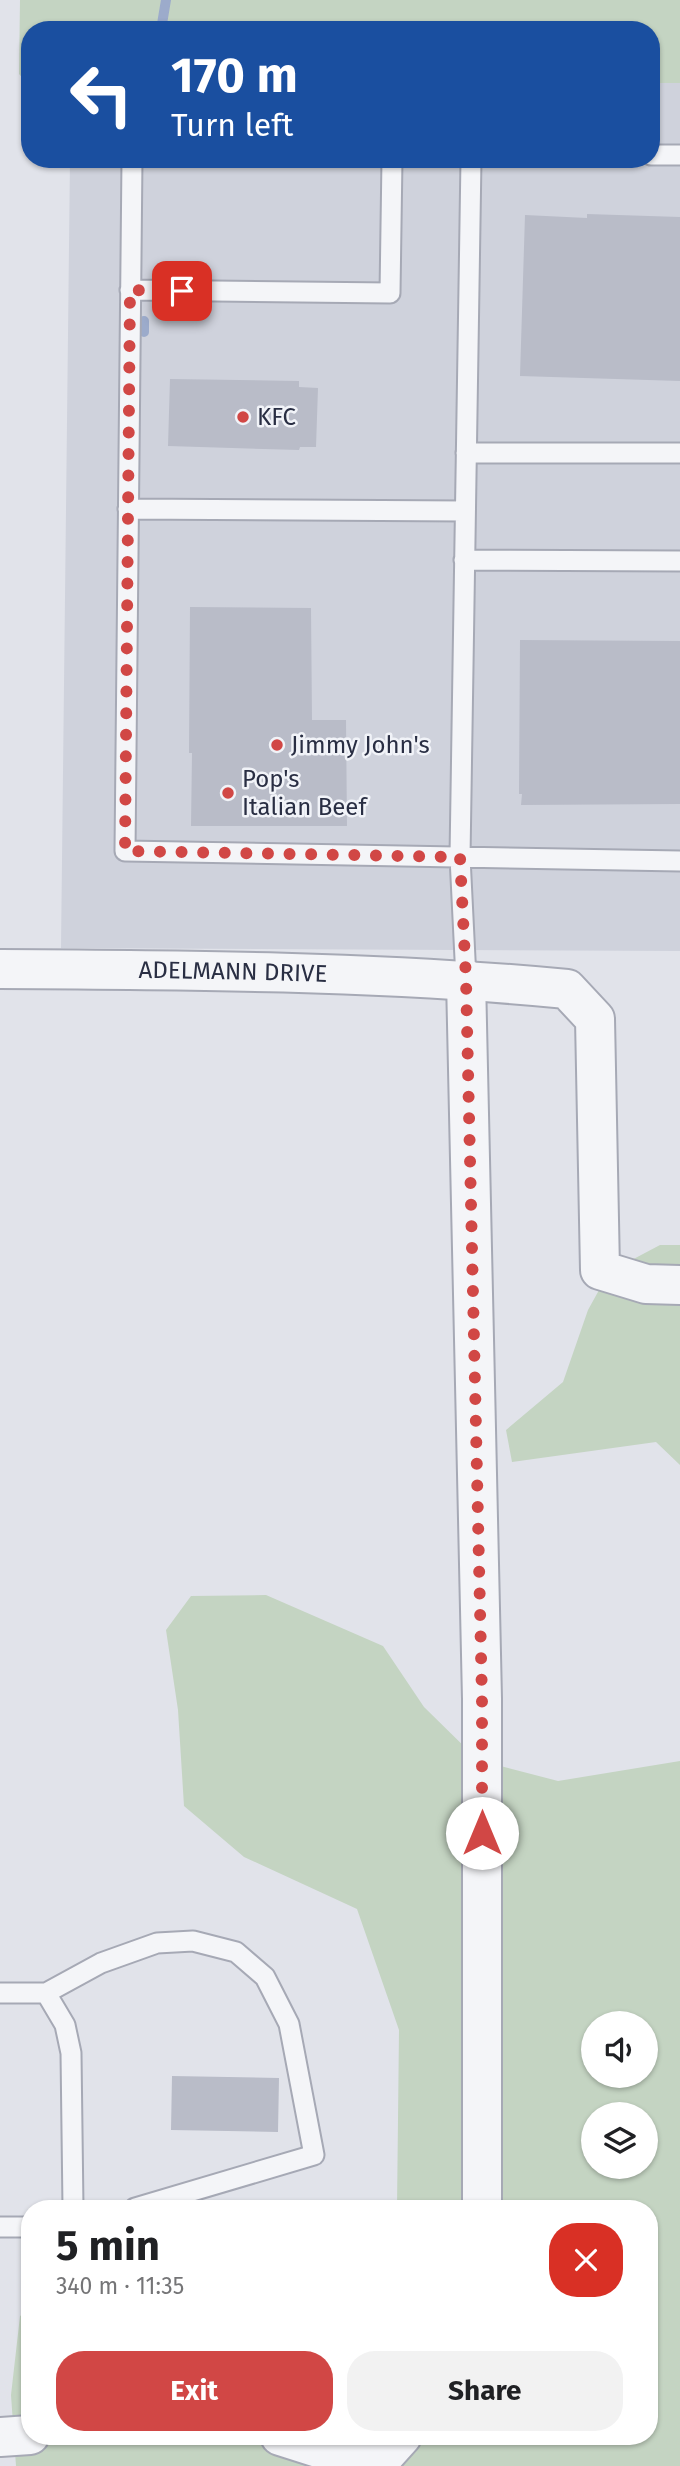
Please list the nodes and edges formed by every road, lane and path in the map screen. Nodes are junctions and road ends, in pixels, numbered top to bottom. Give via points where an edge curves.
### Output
1 (660, 155) edge
2 (680, 155) edge
3 (132, 168) edge
4 (392, 168) edge
5 (471, 168) edge
6 (130, 290) junction
7 (466, 453) junction
8 (680, 453) edge
9 (128, 509) junction
10 (465, 511) junction
11 (464, 560) junction
12 (680, 561) edge
13 (460, 857) junction
14 (680, 860) edge
15 (0, 970) edge
16 (466, 979) junction
17 (680, 1285) edge
18 (0, 1993) edge
19 (46, 1993) junction
20 (72, 2200) edge
21 (162, 2200) edge
22 (482, 2200) edge
23 (0, 2227) edge
24 (21, 2227) edge
25 (21, 2436) edge
26 (0, 2437) edge
27 (308, 2445) edge
28 (394, 2445) edge
29 (375, 2466) edge

1 - 2 lane
3 - 6 lane
4 - 6 lane via 390,293
5 - 7 lane
6 - 9 lane
7 - 8 lane
7 - 10 lane
9 - 10 lane
9 - 13 lane via 125,851
10 - 11 lane
11 - 12 lane
11 - 13 lane
13 - 14 lane
13 - 16 lane
15 - 16 street, ADELMANN DRIVE
16 - 17 street, ADELMANN DRIVE via 566,989 595,1019 600,1270 646,1284
16 - 22 street via 482,1699
18 - 19 lane
19 - 20 lane via 65,2025 71,2053
19 - 21 lane via 101,1963 157,1943 193,1941 236,1952 265,1977 289,2024 314,2155
23 - 24 lane
25 - 26 street
27 - 29 street
28 - 29 street

